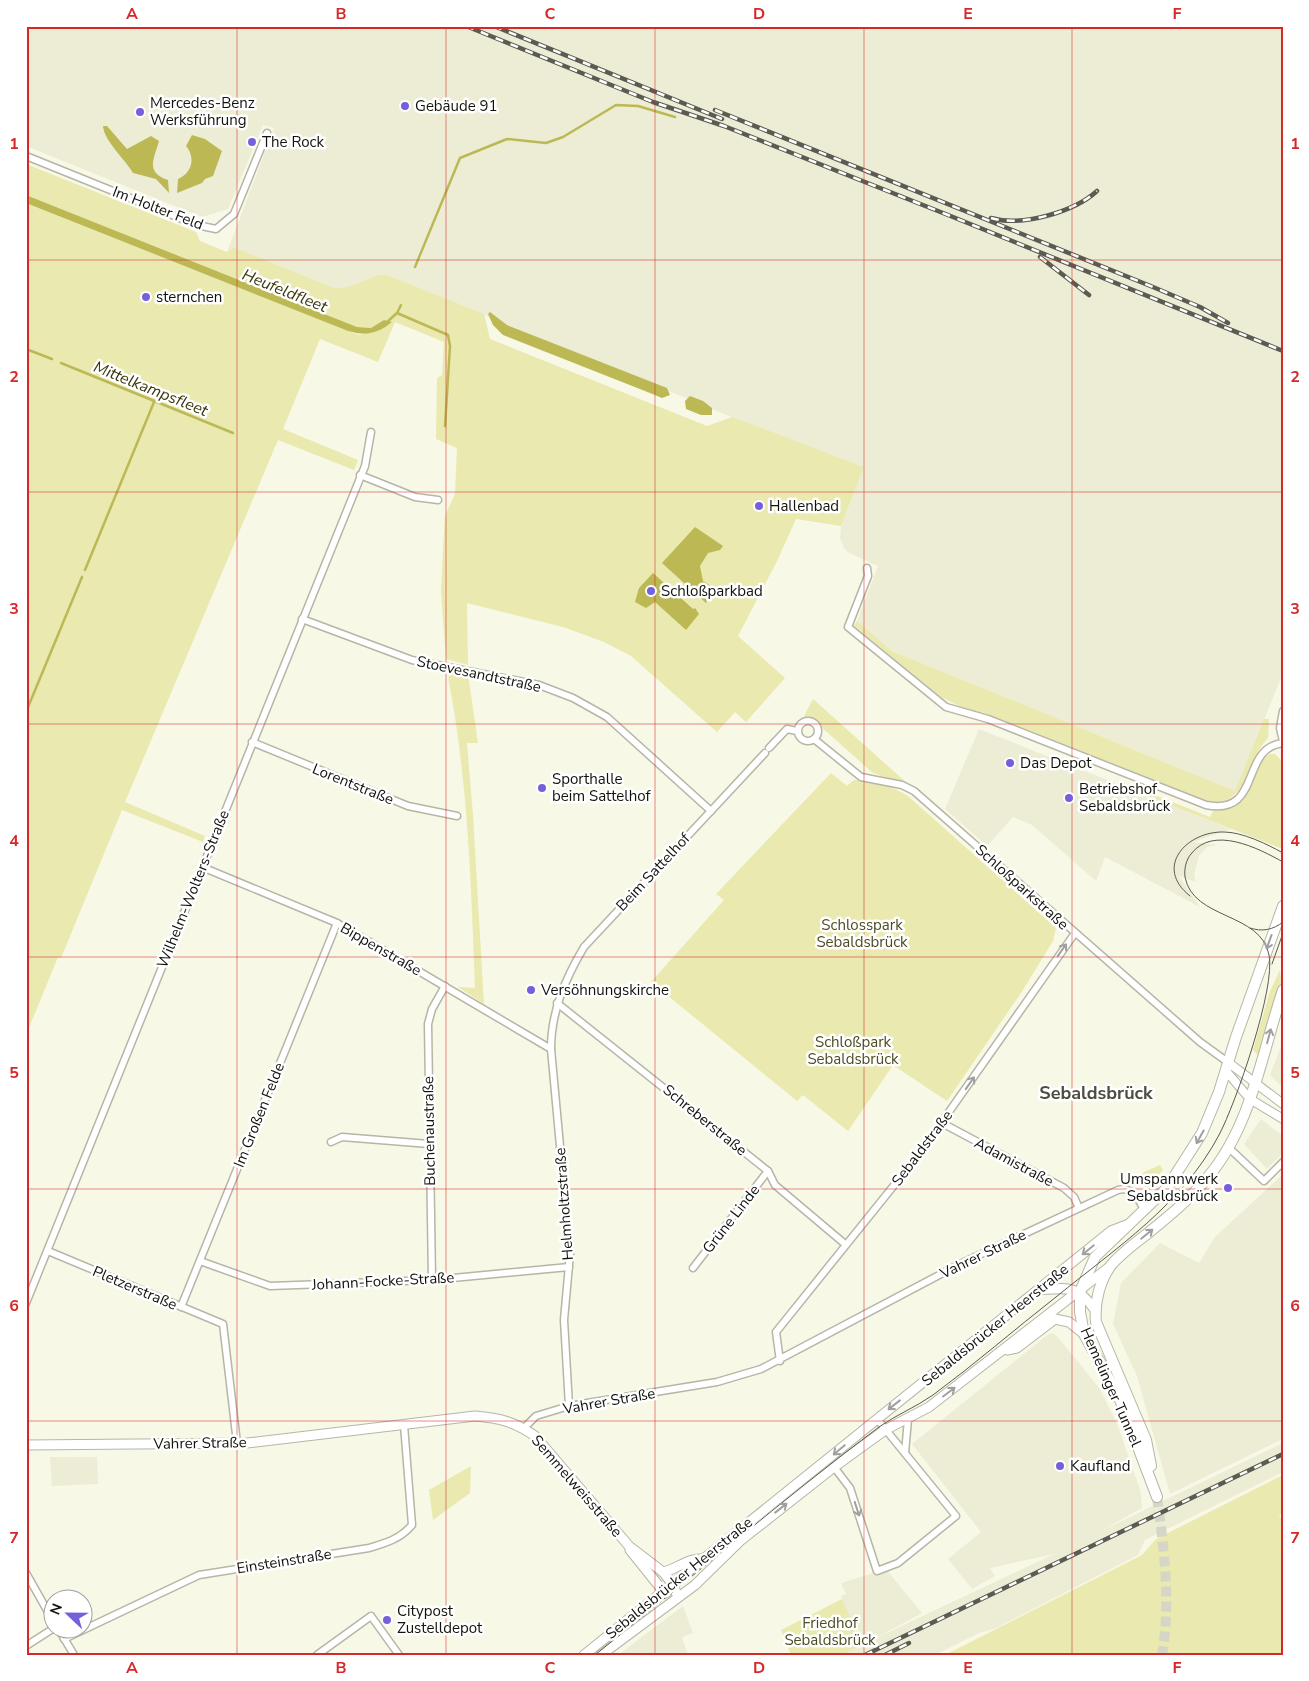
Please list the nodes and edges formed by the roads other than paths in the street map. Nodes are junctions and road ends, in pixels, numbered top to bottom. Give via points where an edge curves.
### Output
1 (267, 133) dead end
2 (26, 156) edge
3 (371, 432) dead end
4 (360, 475) junction
5 (438, 500) dead end
6 (867, 568) dead end
7 (302, 619) junction
8 (1283, 711) edge
9 (797, 731) junction
10 (814, 739) junction
11 (252, 742) junction
12 (1283, 742) edge
13 (711, 811) junction
14 (457, 816) dead end
15 (202, 867) junction
16 (1283, 906) edge
17 (337, 924) junction
18 (1074, 933) junction
19 (445, 986) junction
20 (1283, 990) edge
21 (557, 1003) junction
22 (551, 1048) junction
23 (1228, 1067) junction
24 (1256, 1082) junction
25 (1250, 1098) junction
26 (1283, 1104) edge
27 (1283, 1119) edge
28 (942, 1123) junction
29 (332, 1142) dead end
30 (429, 1144) junction
31 (1228, 1147) junction
32 (1283, 1162) edge
33 (768, 1171) junction
34 (1079, 1208) junction
35 (1145, 1210) junction
36 (1129, 1224) junction
37 (846, 1244) junction
38 (48, 1251) junction
39 (200, 1261) junction
40 (1112, 1264) junction
41 (569, 1267) junction
42 (693, 1268) dead end
43 (432, 1280) junction
44 (1038, 1290) junction
45 (1080, 1292) junction
46 (26, 1303) edge
47 (181, 1307) junction
48 (1095, 1310) junction
49 (1084, 1334) junction
50 (1004, 1351) junction
51 (780, 1361) junction
52 (570, 1406) junction
53 (876, 1419) junction
54 (908, 1419) junction
55 (404, 1425) junction
56 (524, 1428) junction
57 (885, 1430) junction
58 (237, 1443) junction
59 (26, 1445) edge
60 (905, 1453) junction
61 (834, 1467) junction
62 (629, 1546) junction
63 (702, 1559) junction
64 (663, 1572) junction
65 (26, 1573) edge
66 (672, 1583) junction
67 (663, 1591) junction
68 (678, 1597) junction
69 (42, 1601) edge
70 (42, 1636) edge
71 (64, 1639) joint
72 (26, 1646) edge
73 (74, 1655) edge
74 (317, 1655) edge
75 (400, 1655) edge
76 (584, 1655) edge
77 (601, 1655) edge

1 - 2 street, Im Holter Feld via 234,214 216,229 188,222
3 - 4 street, Wilhelm-Wolters-Straße via 367,459
4 - 5 street via 414,497
4 - 7 street, Wilhelm-Wolters-Straße
6 - 12 street via 868,576 848,627 946,707 988,719 1220,808 1234,803 1244,794 1259,756 1273,744
7 - 11 street, Wilhelm-Wolters-Straße
7 - 13 street, Stoevesandtstraße via 412,660 539,685 573,698 607,717
8 - 12 street via 1280,728
9 - 10 street via 803,741
9 - 10 street via 802,722 814,722 818,731
9 - 13 street, Beim Sattelhof via 787,729
10 - 18 street, Schloßparkstraße via 861,777 902,785 914,791
11 - 14 street, Lorentstraße via 408,806
11 - 15 street, Wilhelm-Wolters-Straße
13 - 21 street, Beim Sattelhof via 584,947 570,969
15 - 17 street, Bippenstraße
15 - 38 street, Wilhelm-Wolters-Straße
16 -> 23 main road, Sebaldsbrücker Heerstraße
17 - 19 street, Bippenstraße
17 - 39 street, Im Großen Felde
18 - 23 street, Schloßparkstraße
28 -> 18 street, Sebaldstraße
19 - 22 street, Bippenstraße
19 - 30 street, Buchenaustraße via 428,1024
24 -> 20 main road, Sebaldsbrücker Heerstraße
21 - 22 street, Helmholtzstraße via 551,1028
21 - 33 street, Schreberstraße
22 - 41 street, Helmholtzstraße
23 - 24 street
23 - 25 street
23 -> 35 main road, Sebaldsbrücker Heerstraße via 1202,1133 1167,1188
24 - 25 main road, Sebaldsbrücker Heerstraße
24 - 26 street
25 - 27 street
25 - 31 main road, Sebaldsbrücker Heerstraße
28 - 34 street, Adamistraße via 1064,1188 1074,1196
28 - 37 street, Sebaldstraße
29 - 30 street via 342,1137
30 - 43 street, Buchenaustraße
31 - 32 street via 1264,1180
40 -> 31 main road, Sebaldsbrücker Heerstraße via 1182,1205 1210,1176
33 - 37 street, Schreberstraße via 775,1185
33 - 42 street, Grüne Linde
34 - 35 street, Vahrer Straße via 1124,1188 1134,1193
34 - 51 street, Vahrer Straße via 960,1264
35 - 36 main road, Sebaldsbrücker Heerstraße
36 -> 44 main road, Sebaldsbrücker Heerstraße via 1111,1231
36 - 45 main road, Hemelinger Tunnel via 1095,1257
37 - 51 street, Sebaldstraße via 776,1332
38 - 46 street, Wilhelm-Wolters-Straße
38 - 47 street, Pletzerstraße
39 - 43 street, Johann-Focke-Straße via 270,1286
39 - 47 street, Im Großen Felde
40 - 45 main road, Sebaldsbrücker Heerstraße
40 - 48 main road, Hemelinger Tunnel
41 - 43 street, Johann-Focke-Straße
41 - 52 street, Helmholtzstraße via 564,1320
44 - 45 main road via 1067,1288
44 -> 53 main road, Sebaldsbrücker Heerstraße
45 - 48 main road
45 - 49 main road, Hemelinger Tunnel
45 - 50 main road, Sebaldsbrücker Heerstraße
47 - 58 street, Pletzerstraße via 223,1324
48 - 49 main road, Hemelinger Tunnel via 1102,1339 1146,1440 1157,1497 1119,1397
49 - 50 main road via 1068,1322 1055,1319 1017,1348
54 -> 50 main road, Sebaldsbrücker Heerstraße
51 - 52 street, Vahrer Straße via 717,1382
52 - 56 street, Vahrer Straße via 536,1416
53 - 57 street
53 -> 63 main road, Sebaldsbrücker Heerstraße
54 - 57 main road, Sebaldsbrücker Heerstraße
54 - 60 street
55 - 56 main road, Vahrer Straße via 476,1416 501,1418
55 - 58 main road, Vahrer Straße
55 - 71 street, Einsteinstraße via 412,1525 404,1535 369,1548 199,1574
56 - 62 main road, Semmelweisstraße via 536,1436
57 - 60 street
57 - 61 main road, Sebaldsbrücker Heerstraße
58 - 59 main road, Vahrer Straße
61 -> 60 street via 850,1488 877,1571 898,1563 956,1516
68 -> 61 main road, Sebaldsbrücker Heerstraße via 695,1585 740,1540
62 - 64 main road, Semmelweisstraße
62 - 67 main road, Semmelweisstraße
63 - 64 main road via 694,1558
63 - 66 main road, Sebaldsbrücker Heerstraße
64 - 66 main road, Semmelweisstraße
65 - 69 street
66 - 67 main road, Sebaldsbrücker Heerstraße
66 - 68 main road, Semmelweisstraße
67 - 68 main road, Semmelweisstraße
67 - 76 main road, Sebaldsbrücker Heerstraße
68 - 77 main road, Sebaldsbrücker Heerstraße
70 - 72 street
71 - 73 street
74 - 75 street via 371,1616

